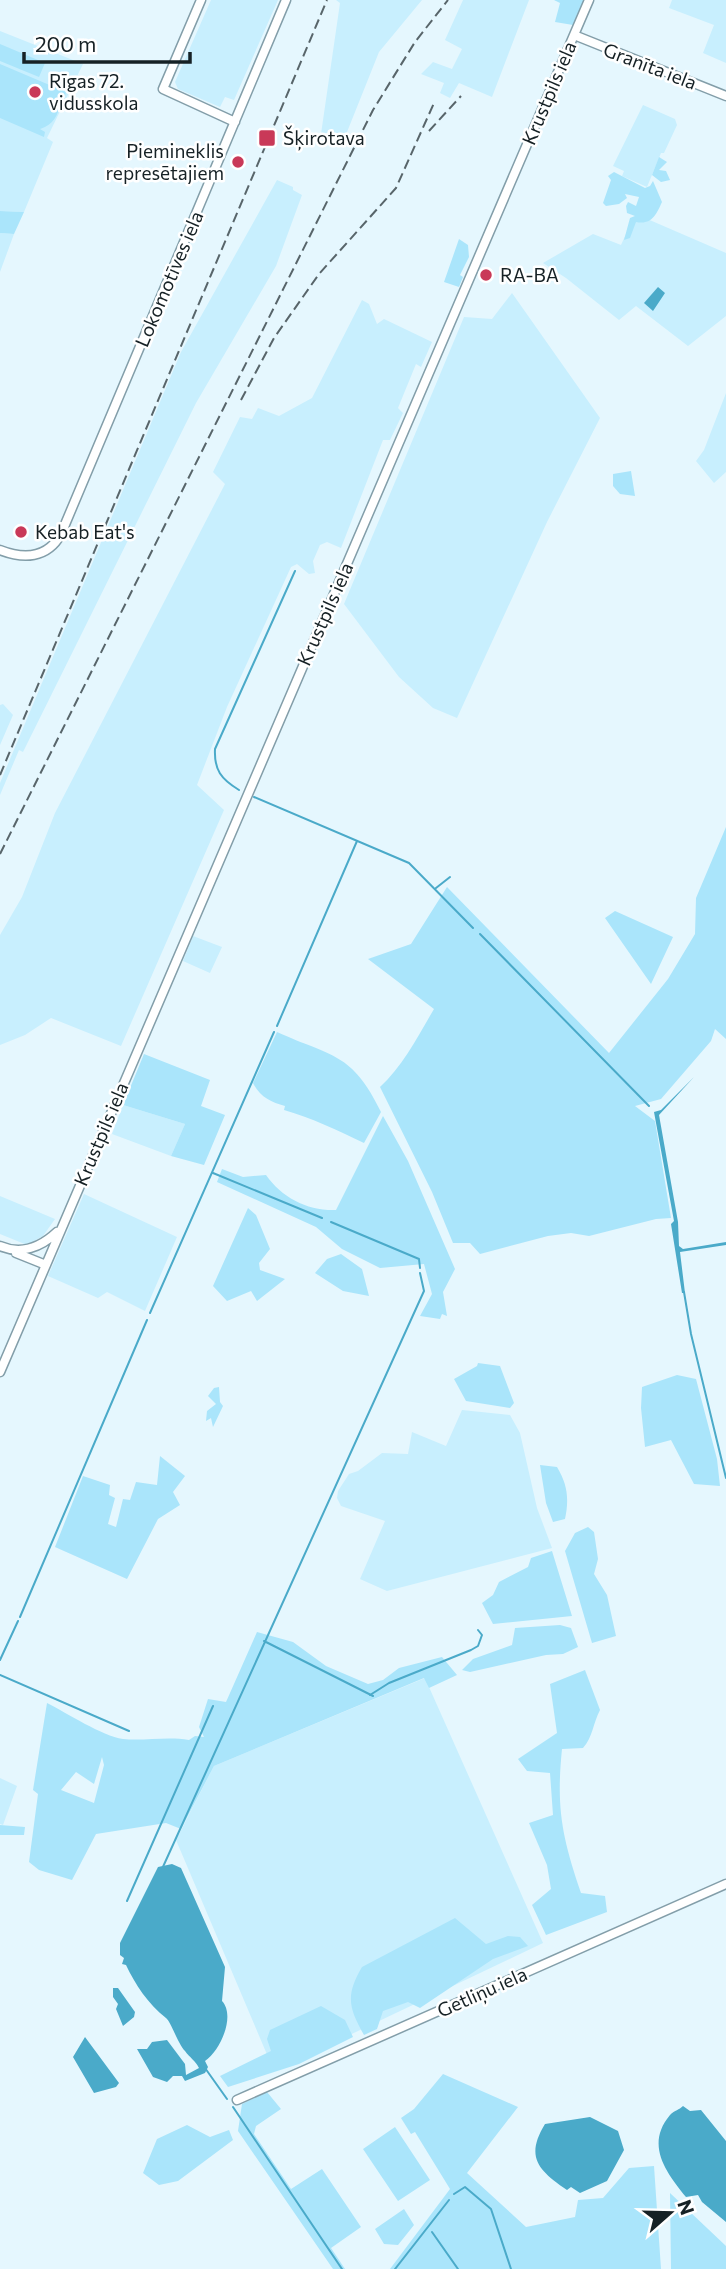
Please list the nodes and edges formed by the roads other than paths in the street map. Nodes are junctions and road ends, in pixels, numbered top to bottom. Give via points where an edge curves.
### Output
1 (201, 0) edge
2 (286, 0) edge
3 (589, 0) edge
4 (574, 35) junction
5 (726, 96) edge
6 (235, 122) junction
7 (0, 550) edge
8 (61, 1227) junction
9 (3, 1248) edge
10 (46, 1265) junction
11 (0, 1372) edge
12 (726, 1884) edge
13 (237, 2100) dead end

1 - 6 street via 163,89
2 - 6 street, Lokomotīves iela
3 - 4 street, Krustpils iela
4 - 5 street, Granīta iela
4 - 8 street, Krustpils iela
6 - 7 street, Lokomotīves iela via 57,541 43,552 20,557
8 - 9 street via 36,1247
8 - 10 street, Krustpils iela
9 - 10 street
10 - 11 street, Krustpils iela
12 - 13 street, Getliņu iela

